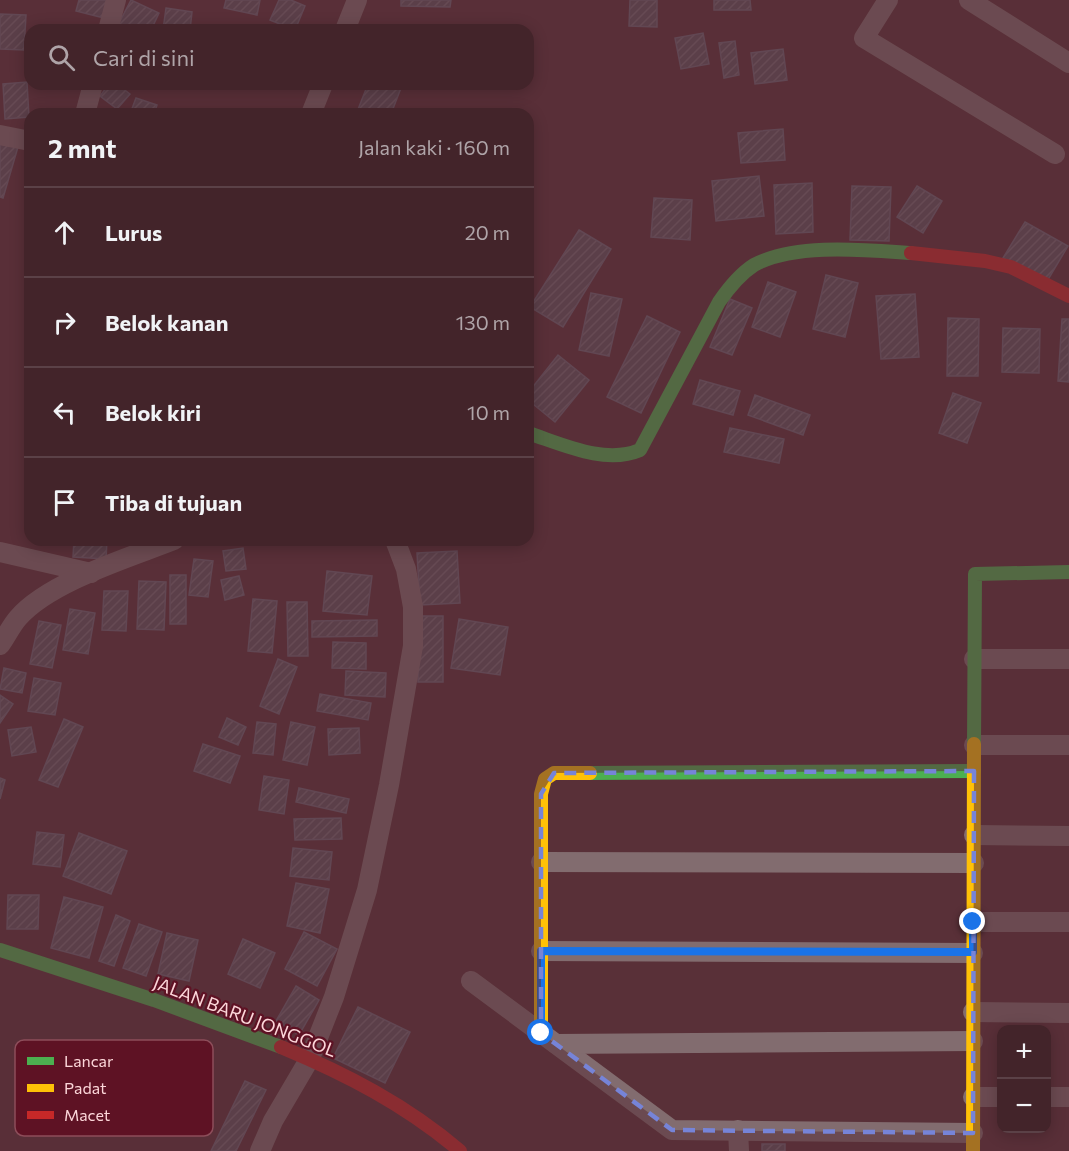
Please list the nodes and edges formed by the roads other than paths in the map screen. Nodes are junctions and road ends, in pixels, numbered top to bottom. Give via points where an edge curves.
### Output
1 (116, 0) edge
2 (357, 0) edge
3 (888, 0) edge
4 (969, 0) edge
5 (110, 24) edge
6 (347, 24) edge
7 (1069, 63) edge
8 (91, 90) edge
9 (321, 90) edge
10 (87, 108) edge
11 (313, 108) edge
12 (0, 135) edge
13 (24, 140) edge
14 (1055, 154) dead end
15 (1069, 296) edge
16 (534, 435) edge
17 (159, 546) edge
18 (397, 546) edge
19 (0, 552) edge
20 (1069, 572) edge
21 (91, 573) junction
22 (0, 645) edge
23 (974, 659) junction
24 (1069, 659) edge
25 (974, 745) junction
26 (1069, 745) edge
27 (974, 771) junction
28 (974, 836) junction
29 (1069, 836) edge
30 (541, 862) junction
31 (974, 863) junction
32 (973, 922) junction
33 (1069, 922) edge
34 (0, 950) edge
35 (541, 951) junction
36 (973, 952) junction
37 (471, 981) dead end
38 (973, 1012) junction
39 (1069, 1012) edge
40 (549, 1038) junction
41 (973, 1041) junction
42 (310, 1058) junction
43 (973, 1097) junction
44 (997, 1097) edge
45 (1051, 1097) edge
46 (1069, 1097) edge
47 (738, 1130) junction
48 (973, 1142) edge
49 (260, 1151) edge
50 (460, 1151) edge
51 (739, 1151) edge

1 - 5 street
2 - 6 street
3 - 14 street via 864,39
4 - 7 street
8 - 10 street
9 - 11 street
12 - 13 street
15 - 16 street via 1011,267 986,261 837,249 777,256 753,266 731,285 640,450 633,455 610,456
17 - 21 street
18 - 42 street via 413,606 407,690 367,890 334,997
19 - 21 street
20 - 23 street via 975,574
21 - 22 street via 36,602 18,618
23 - 24 street
23 - 25 street
25 - 26 street
25 - 27 street
27 - 28 street
27 - 30 street via 554,772 545,779 541,794
28 - 29 street
28 - 31 street
30 - 31 street
30 - 35 street
31 - 32 street
32 - 33 street
32 - 36 street
34 - 42 street, JALAN BARU JONGGOL via 186,1010
35 - 36 street
35 - 40 street
36 - 38 street
37 - 40 street
38 - 39 street
38 - 41 street
40 - 41 street
40 - 47 street via 672,1130
41 - 43 street
42 - 49 street
42 - 50 street, JALAN BARU JONGGOL via 375,1089
43 - 44 street
43 - 48 street
45 - 46 street
47 - 48 street
47 - 51 street

